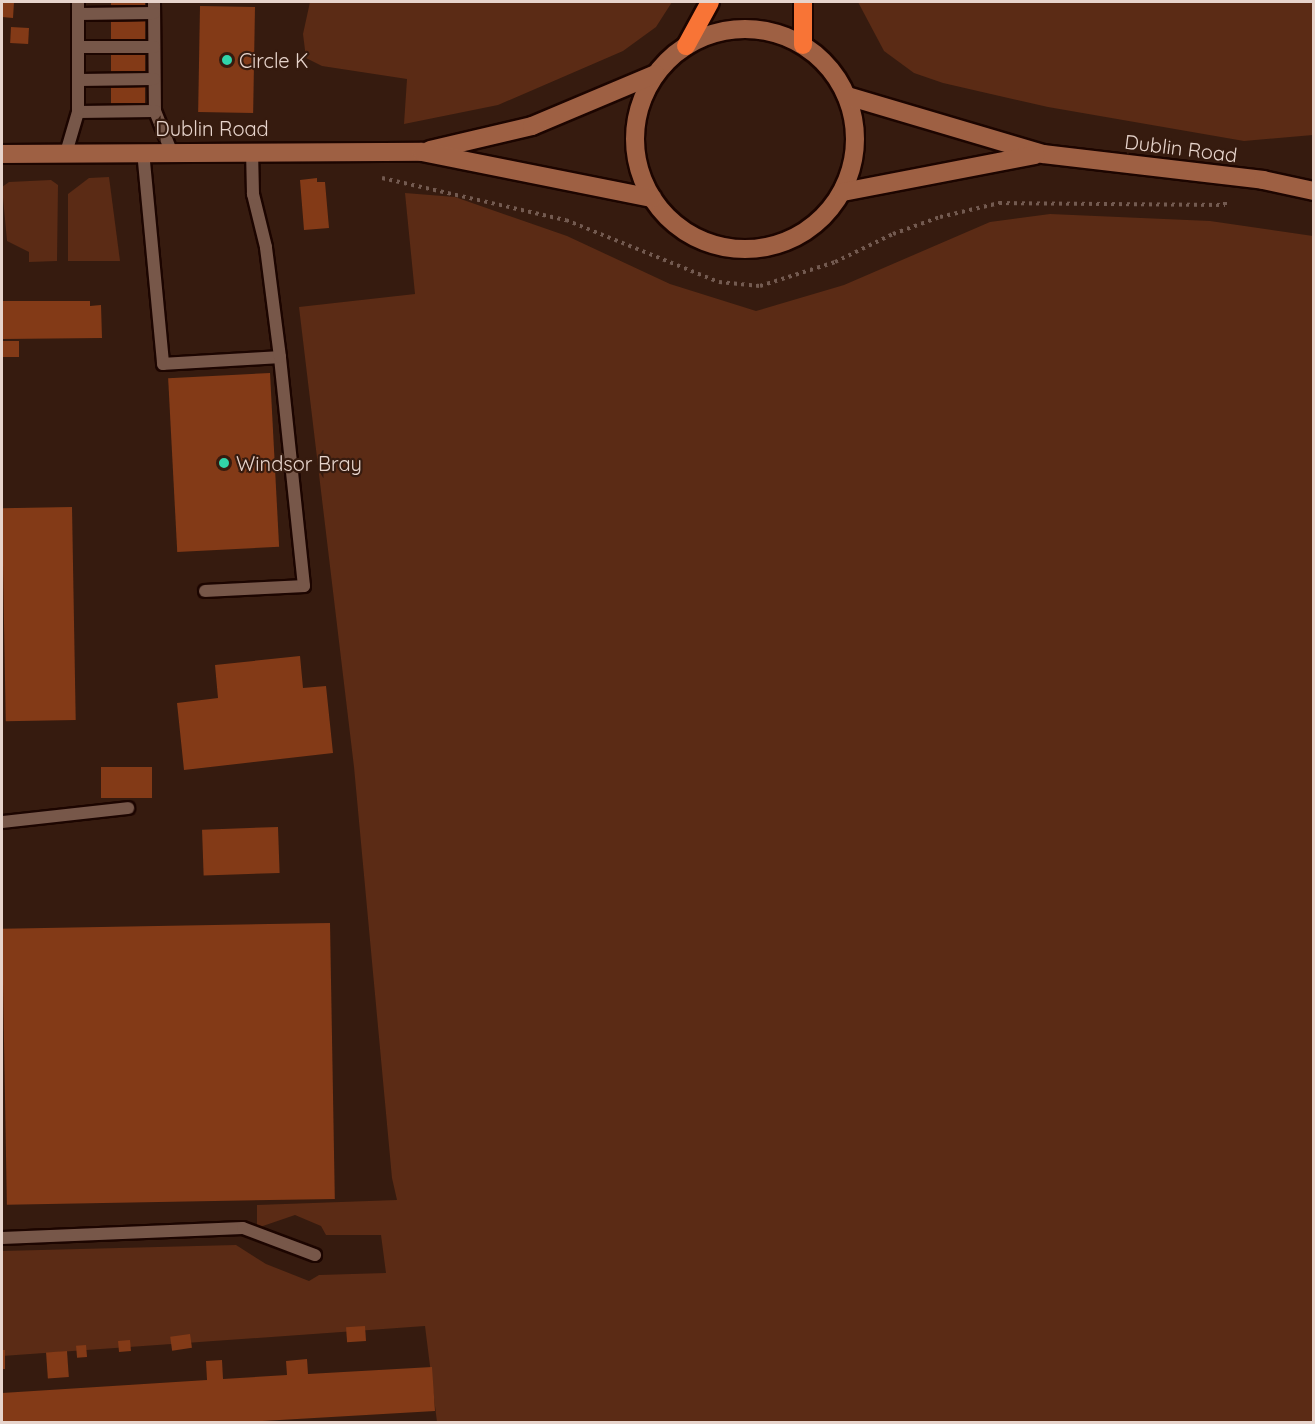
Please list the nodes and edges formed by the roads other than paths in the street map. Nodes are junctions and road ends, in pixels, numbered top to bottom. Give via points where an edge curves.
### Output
1 (710, 2) edge
2 (803, 2) edge
3 (154, 7) edge
4 (78, 8) edge
5 (803, 45) junction
6 (686, 46) junction
7 (78, 47) junction
8 (154, 47) junction
9 (656, 74) junction
10 (154, 79) junction
11 (78, 80) junction
12 (847, 96) junction
13 (155, 111) junction
14 (78, 112) junction
15 (252, 150) junction
16 (171, 151) junction
17 (143, 152) junction
18 (422, 152) junction
19 (66, 153) junction
20 (2, 154) edge
21 (1043, 154) junction
22 (1314, 191) edge
23 (843, 192) junction
24 (652, 198) junction
25 (280, 357) junction
26 (205, 591) dead end
27 (128, 808) dead end
28 (2, 822) edge
29 (2, 1238) edge
30 (315, 1255) dead end

1 - 6 highway
2 - 5 highway
3 - 4 lane
3 - 8 lane
4 - 7 lane
5 - 6 main road via 782,35 749,29 716,33
5 - 12 main road via 831,69
6 - 9 main road
7 - 8 lane
7 - 11 lane
8 - 10 lane
9 - 18 main road, Dublin Road via 532,126
9 - 24 main road via 636,121 635,146 640,173
10 - 11 lane
10 - 13 lane
11 - 14 lane
12 - 21 main road, Dublin Road
12 - 23 main road via 856,148
13 - 14 lane
13 - 16 lane
14 - 19 lane
15 - 16 main road, Dublin Road
15 - 18 main road, Dublin Road
15 - 25 lane via 254,194 266,248
16 - 17 main road, Dublin Road
17 - 19 main road, Dublin Road
17 - 25 lane via 163,364
18 - 24 main road, Dublin Road
19 - 20 main road, Dublin Road
21 - 22 main road, Dublin Road
21 - 23 main road, Dublin Road
23 - 24 main road via 811,229 786,243 758,249 728,249 699,240 673,224
25 - 26 lane via 304,586
27 - 28 lane
29 - 30 lane via 243,1228

